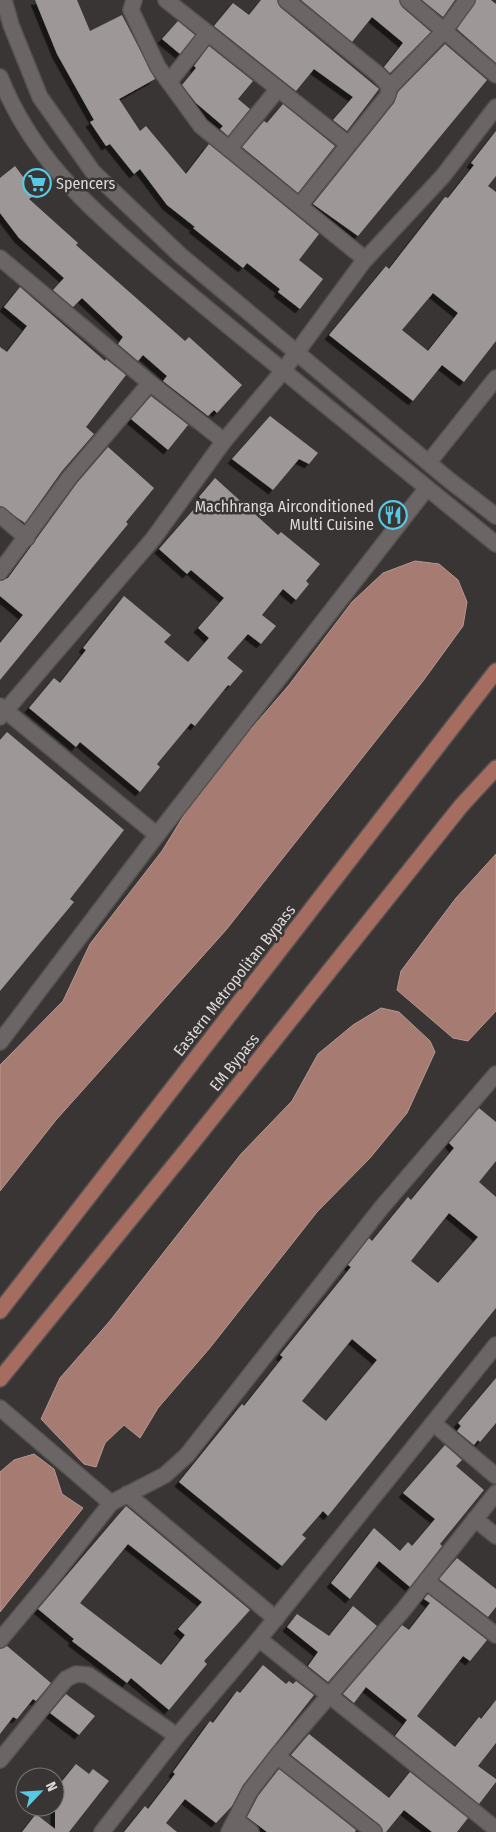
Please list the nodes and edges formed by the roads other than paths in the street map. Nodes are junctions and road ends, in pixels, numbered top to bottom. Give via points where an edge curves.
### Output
1 (4, 0) edge
2 (134, 0) edge
3 (166, 0) edge
4 (286, 0) edge
5 (408, 0) edge
6 (467, 0) edge
7 (445, 30) junction
8 (208, 33) junction
9 (496, 75) edge
10 (0, 77) edge
11 (169, 82) junction
12 (390, 87) junction
13 (278, 89) junction
14 (496, 108) edge
15 (348, 144) junction
16 (229, 149) junction
17 (300, 205) junction
18 (0, 258) edge
19 (366, 259) junction
20 (296, 351) junction
21 (283, 371) junction
22 (496, 378) edge
23 (150, 383) junction
24 (224, 441) junction
25 (429, 462) junction
26 (427, 488) junction
27 (0, 515) edge
28 (496, 516) edge
29 (27, 538) junction
30 (496, 544) edge
31 (0, 572) edge
32 (496, 671) edge
33 (2, 711) edge
34 (496, 768) edge
35 (157, 835) junction
36 (0, 1042) edge
37 (496, 1074) edge
38 (490, 1094) edge
39 (0, 1310) edge
40 (496, 1345) edge
41 (0, 1379) edge
42 (0, 1408) edge
43 (433, 1423) junction
44 (496, 1476) edge
45 (496, 1493) edge
46 (127, 1494) junction
47 (110, 1502) junction
48 (475, 1519) junction
49 (496, 1536) edge
50 (426, 1581) junction
51 (276, 1619) junction
52 (496, 1635) edge
53 (259, 1639) junction
54 (0, 1640) edge
55 (328, 1696) junction
56 (177, 1736) junction
57 (277, 1756) junction
58 (0, 1760) edge
59 (233, 1826) edge
60 (496, 1829) edge
61 (102, 1832) edge
62 (251, 1832) edge
63 (374, 1832) edge

1 - 20 street via 10,25 40,97 94,172 180,255
2 - 11 street via 131,10
3 - 8 street
4 - 12 street
5 - 7 street
6 - 7 street
7 - 9 street
7 - 12 street
8 - 11 street
8 - 13 street
10 - 21 street via 27,132 87,206
11 - 16 street via 201,126
12 - 15 street via 387,97
13 - 15 street
13 - 16 street
14 - 19 street via 443,176
15 - 17 street
16 - 17 street
17 - 19 street
18 - 23 street
19 - 20 street
20 - 21 street
20 - 25 street
21 - 24 street
21 - 26 street
22 - 25 street
23 - 24 street
23 - 29 street via 70,477
24 - 33 street via 153,539
25 - 28 street
26 - 30 street
26 - 35 street
27 - 29 street
29 - 31 street
32 - 39 main road, Eastern Metropolitan Bypass
33 - 35 street
34 - 41 main road, EM Bypass via 461,806
35 - 36 street
37 - 38 street
38 - 46 street via 382,1207 187,1455 165,1475
40 - 43 street
42 - 47 street
43 - 44 street
43 - 51 street
45 - 48 street
46 - 47 street
46 - 51 street
47 - 54 street via 52,1580
48 - 49 street
48 - 50 street
50 - 52 street
50 - 55 street
51 - 53 street
53 - 55 street
53 - 56 street
55 - 57 street
55 - 60 street
56 - 58 street via 88,1675 76,1674 66,1679
56 - 61 street
57 - 59 street via 250,1791
57 - 63 street
59 - 62 street

